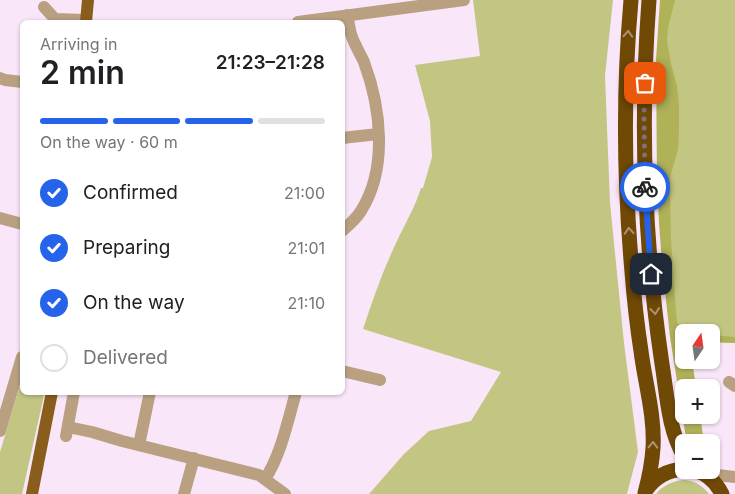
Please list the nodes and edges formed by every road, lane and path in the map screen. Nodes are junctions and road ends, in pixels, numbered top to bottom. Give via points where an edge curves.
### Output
1 (88, 0) edge
2 (464, 0) edge
3 (631, 0) edge
4 (649, 0) edge
5 (431, 2) edge
6 (44, 7) dead end
7 (348, 15) junction
8 (54, 20) edge
9 (86, 20) edge
10 (312, 20) edge
11 (0, 78) edge
12 (20, 82) edge
13 (378, 134) junction
14 (345, 138) edge
15 (0, 218) edge
16 (20, 223) edge
17 (345, 228) edge
18 (20, 362) edge
19 (345, 372) edge
20 (380, 380) dead end
21 (51, 395) edge
22 (73, 395) edge
23 (149, 395) edge
24 (295, 395) edge
25 (3, 408) edge
26 (0, 431) edge
27 (675, 435) edge
28 (139, 445) junction
29 (194, 458) junction
30 (675, 470) edge
31 (720, 476) edge
32 (735, 477) edge
33 (265, 479) junction
34 (708, 479) edge
35 (645, 493) edge
36 (32, 494) edge
37 (184, 494) edge
38 (284, 494) edge
39 (722, 494) edge

1 - 9 main road
2 - 5 street
35 -> 3 highway via 653,435 640,350 627,204 626,114
4 -> 27 highway via 644,116 648,234 656,320
5 - 7 street
6 - 8 street
7 - 10 street
7 - 13 street via 351,34 373,95
11 - 12 street
13 - 14 street
13 - 17 street via 377,170 370,193 361,212
15 - 16 street
18 - 25 street
19 - 20 street
21 - 36 main road
22 - 28 street via 67,431 92,432
23 - 28 street
24 - 33 street via 279,449
25 - 26 street
28 - 29 street
29 - 33 street
29 - 37 street
30 - 35 highway via 656,478
31 - 32 street
33 - 38 street
34 - 39 highway

